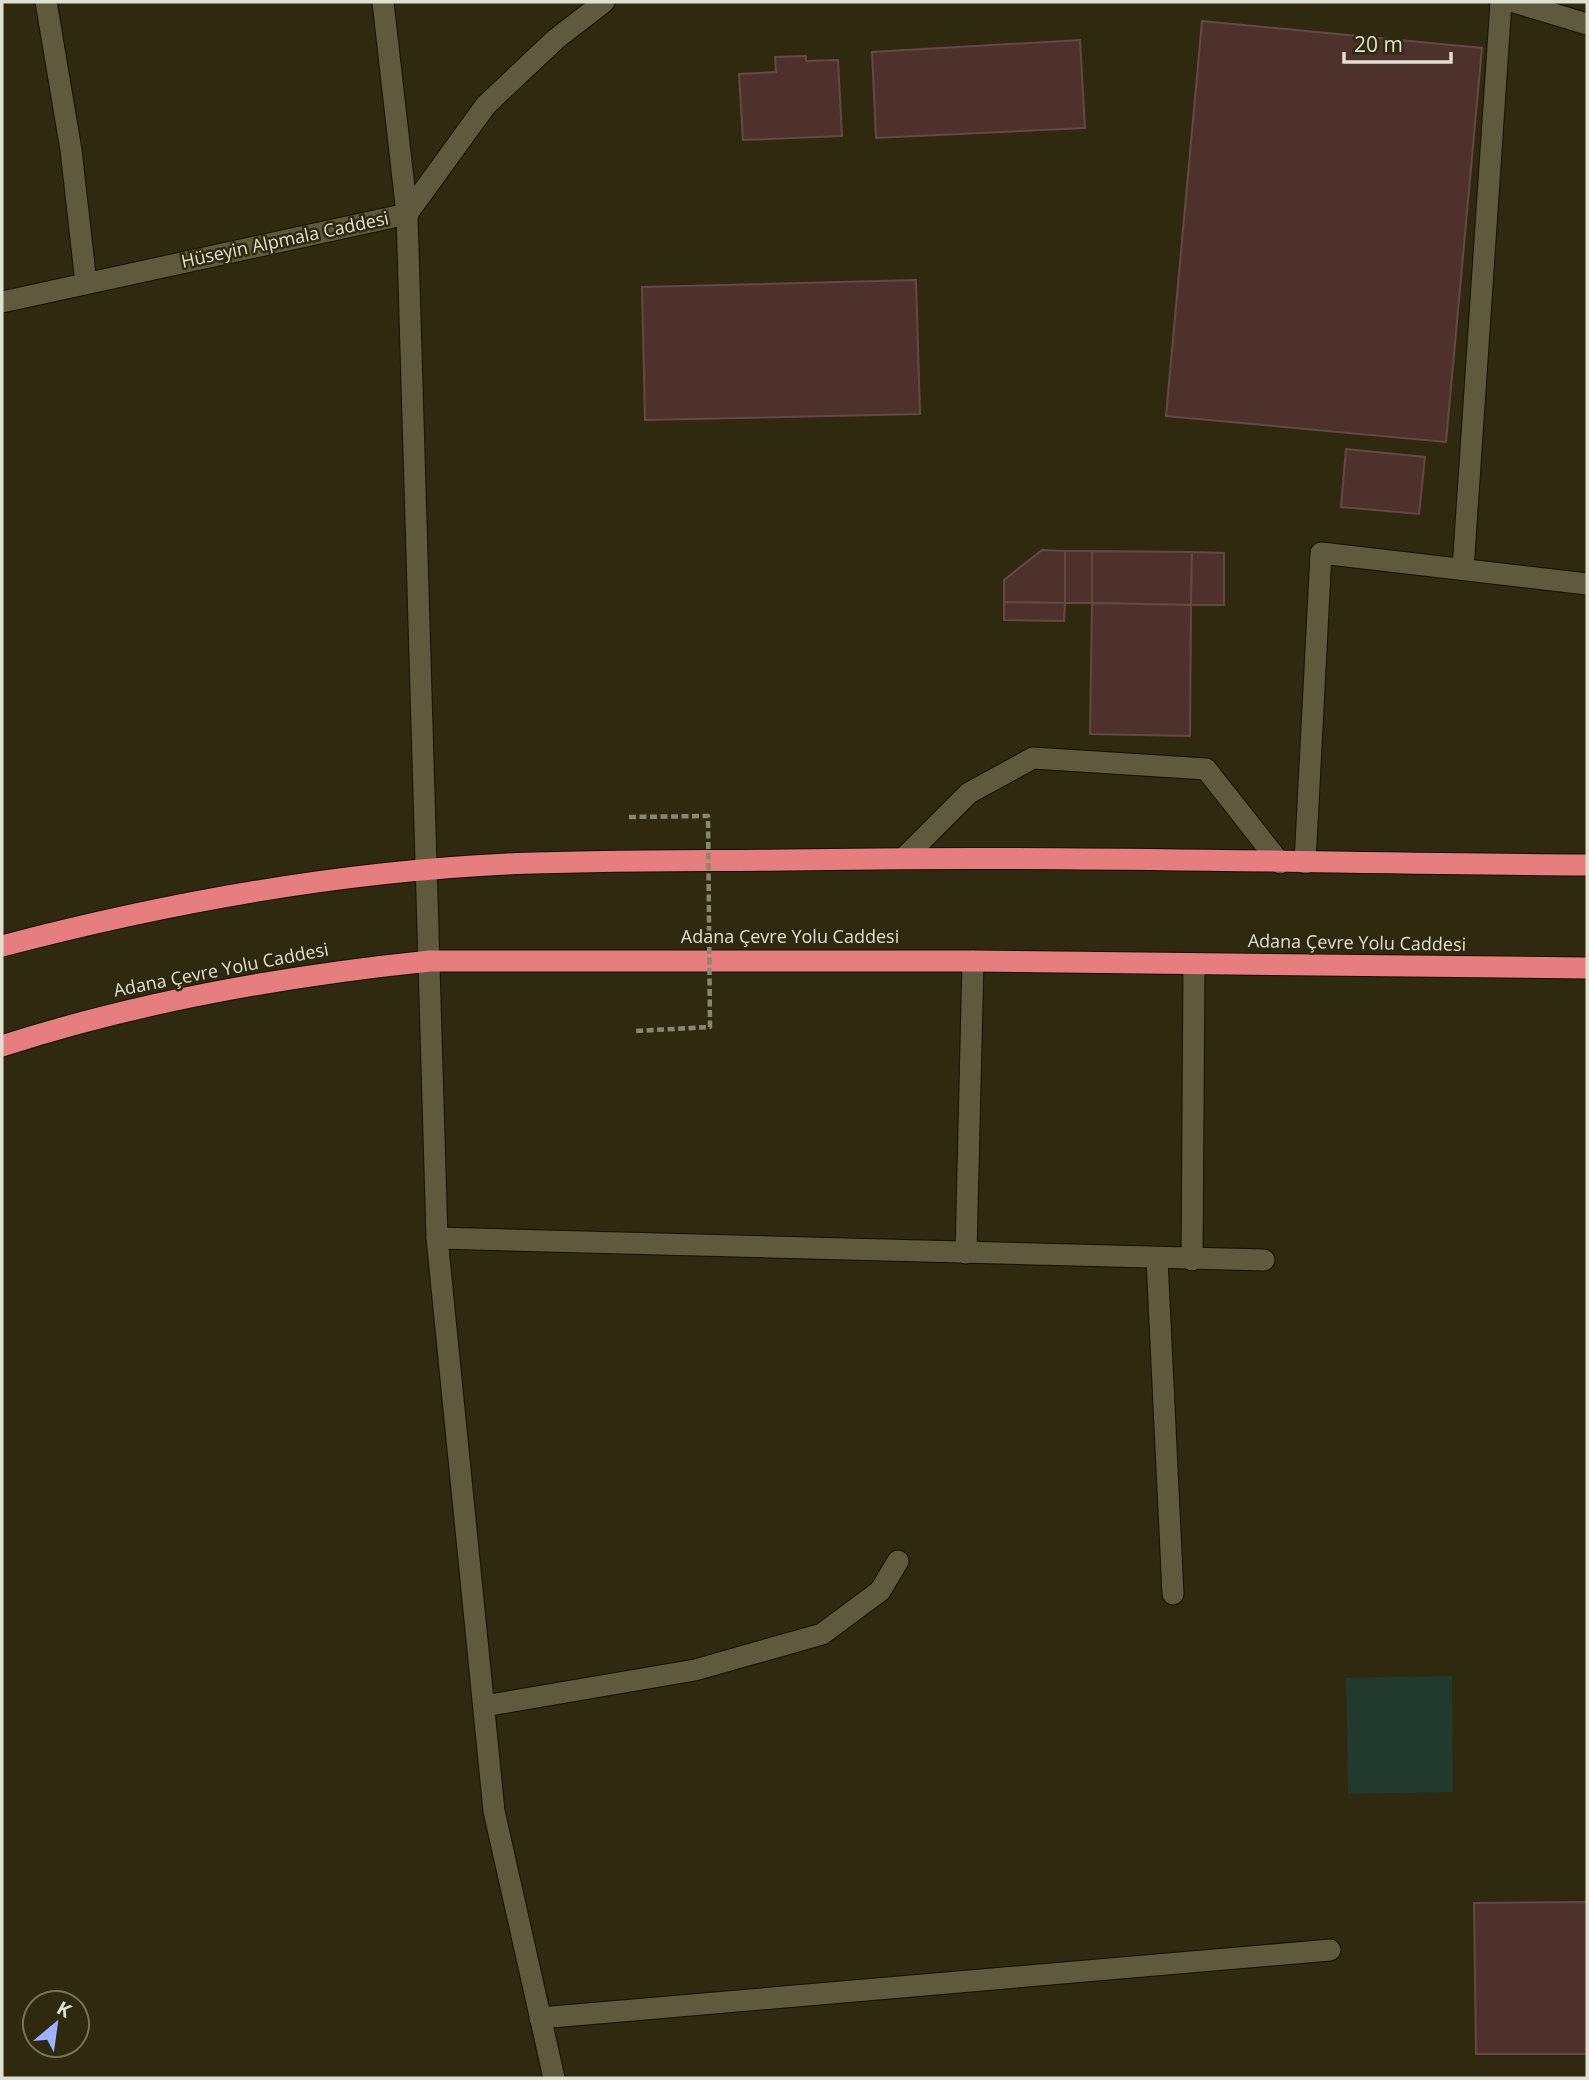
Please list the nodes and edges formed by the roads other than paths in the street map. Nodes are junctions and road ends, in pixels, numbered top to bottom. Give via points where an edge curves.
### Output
1 (46, 2) edge
2 (383, 2) edge
3 (604, 2) edge
4 (1501, 2) edge
5 (1514, 2) edge
6 (1587, 24) edge
7 (407, 214) junction
8 (86, 283) junction
9 (2, 302) edge
10 (1463, 569) junction
11 (1587, 584) edge
12 (904, 858) junction
13 (1280, 863) junction
14 (1305, 863) junction
15 (1587, 864) edge
16 (428, 870) junction
17 (2, 946) edge
18 (430, 961) junction
19 (973, 961) junction
20 (1194, 964) junction
21 (1587, 968) edge
22 (2, 1046) edge
23 (437, 1238) junction
24 (966, 1253) junction
25 (1157, 1259) junction
26 (1192, 1260) junction
27 (1264, 1260) dead end
28 (898, 1560) dead end
29 (1173, 1594) dead end
30 (484, 1706) junction
31 (1330, 1950) dead end
32 (540, 2018) junction
33 (554, 2078) edge

1 - 8 street via 71,150
2 - 7 street
3 - 7 street, Hüseyin Alpmala Caddesi via 556,39 486,105
4 - 10 street
5 - 6 street
7 - 8 street, Hüseyin Alpmala Caddesi
7 - 16 street
8 - 9 street, Hüseyin Alpmala Caddesi
10 - 11 street
10 - 14 street via 1321,553
12 - 13 highway
12 - 13 street via 969,793 1033,758 1206,769
12 - 16 highway via 508,864
13 - 14 highway
14 - 15 highway
16 - 17 highway via 259,892
16 - 18 street
18 - 19 highway, Adana Çevre Yolu Caddesi
18 - 22 highway, Adana Çevre Yolu Caddesi via 342,970 174,1000 82,1020
18 - 23 street
19 - 20 highway, Adana Çevre Yolu Caddesi
19 - 24 street
20 - 21 highway, Adana Çevre Yolu Caddesi
20 - 26 street
23 - 24 street
23 - 30 street
24 - 25 street
25 - 26 street
25 - 29 street
26 - 27 street
28 - 30 street via 880,1591 822,1634 695,1670
30 - 32 street via 494,1811
31 - 32 street
32 - 33 street

